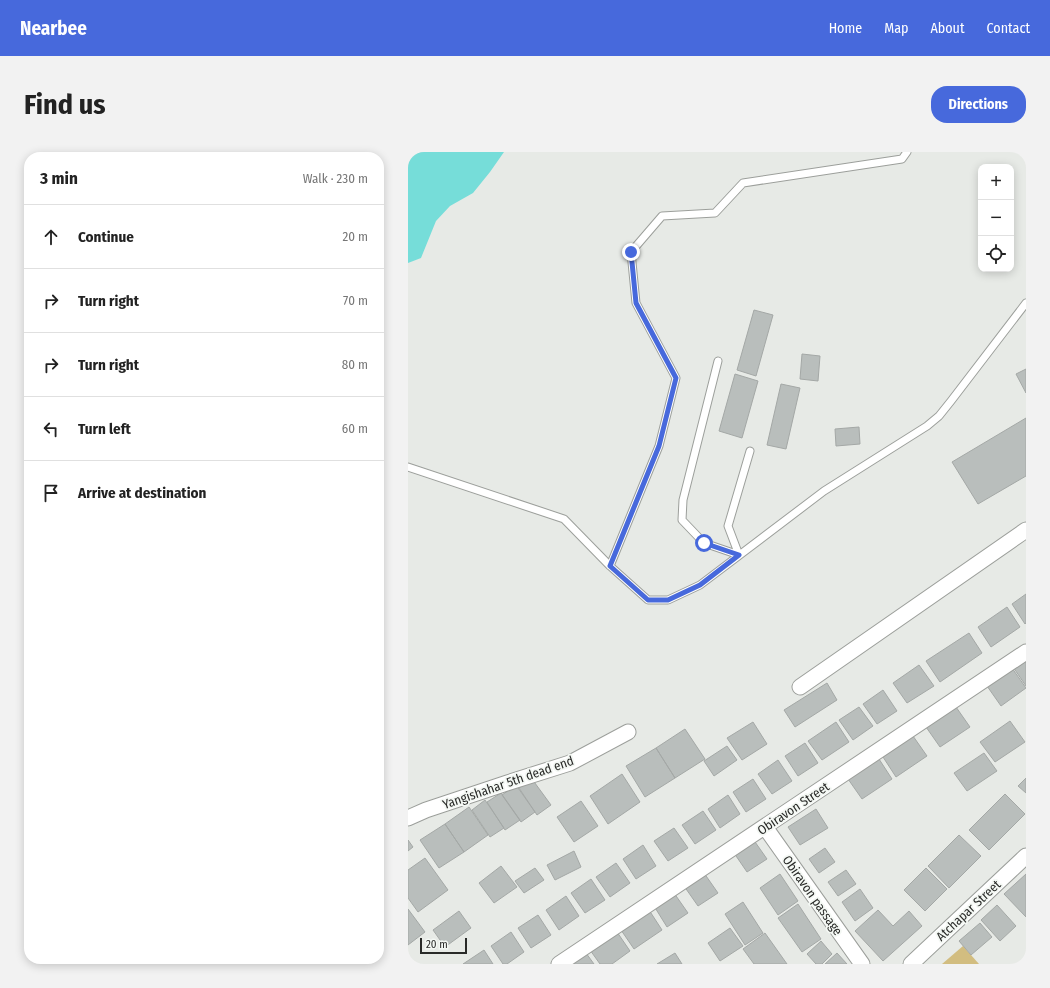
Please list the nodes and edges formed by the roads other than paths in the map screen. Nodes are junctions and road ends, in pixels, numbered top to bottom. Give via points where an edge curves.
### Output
1 (906, 152) edge
2 (1026, 303) edge
3 (718, 361) dead end
4 (750, 451) dead end
5 (408, 467) edge
6 (1026, 530) edge
7 (739, 555) junction
8 (610, 566) junction
9 (1026, 652) edge
10 (800, 687) dead end
11 (628, 732) dead end
12 (408, 818) edge
13 (765, 827) junction
14 (1026, 856) edge
15 (559, 964) edge
16 (862, 964) edge
17 (911, 964) edge

1 - 8 lane via 902,159 743,182 715,213 662,216 631,252 636,303 676,378 659,446
2 - 7 lane via 939,416 824,491
3 - 7 lane via 683,500 682,520 704,543
4 - 7 lane via 728,526
5 - 8 lane via 564,519
6 - 10 street
7 - 8 lane via 700,585 668,600 648,600
9 - 13 street, Obiravon Street
11 - 12 street, Yangishahar 5th dead end via 570,763
13 - 15 street, Obiravon Street
13 - 16 street, Obiravon passage
14 - 17 street, Atchapar Street

